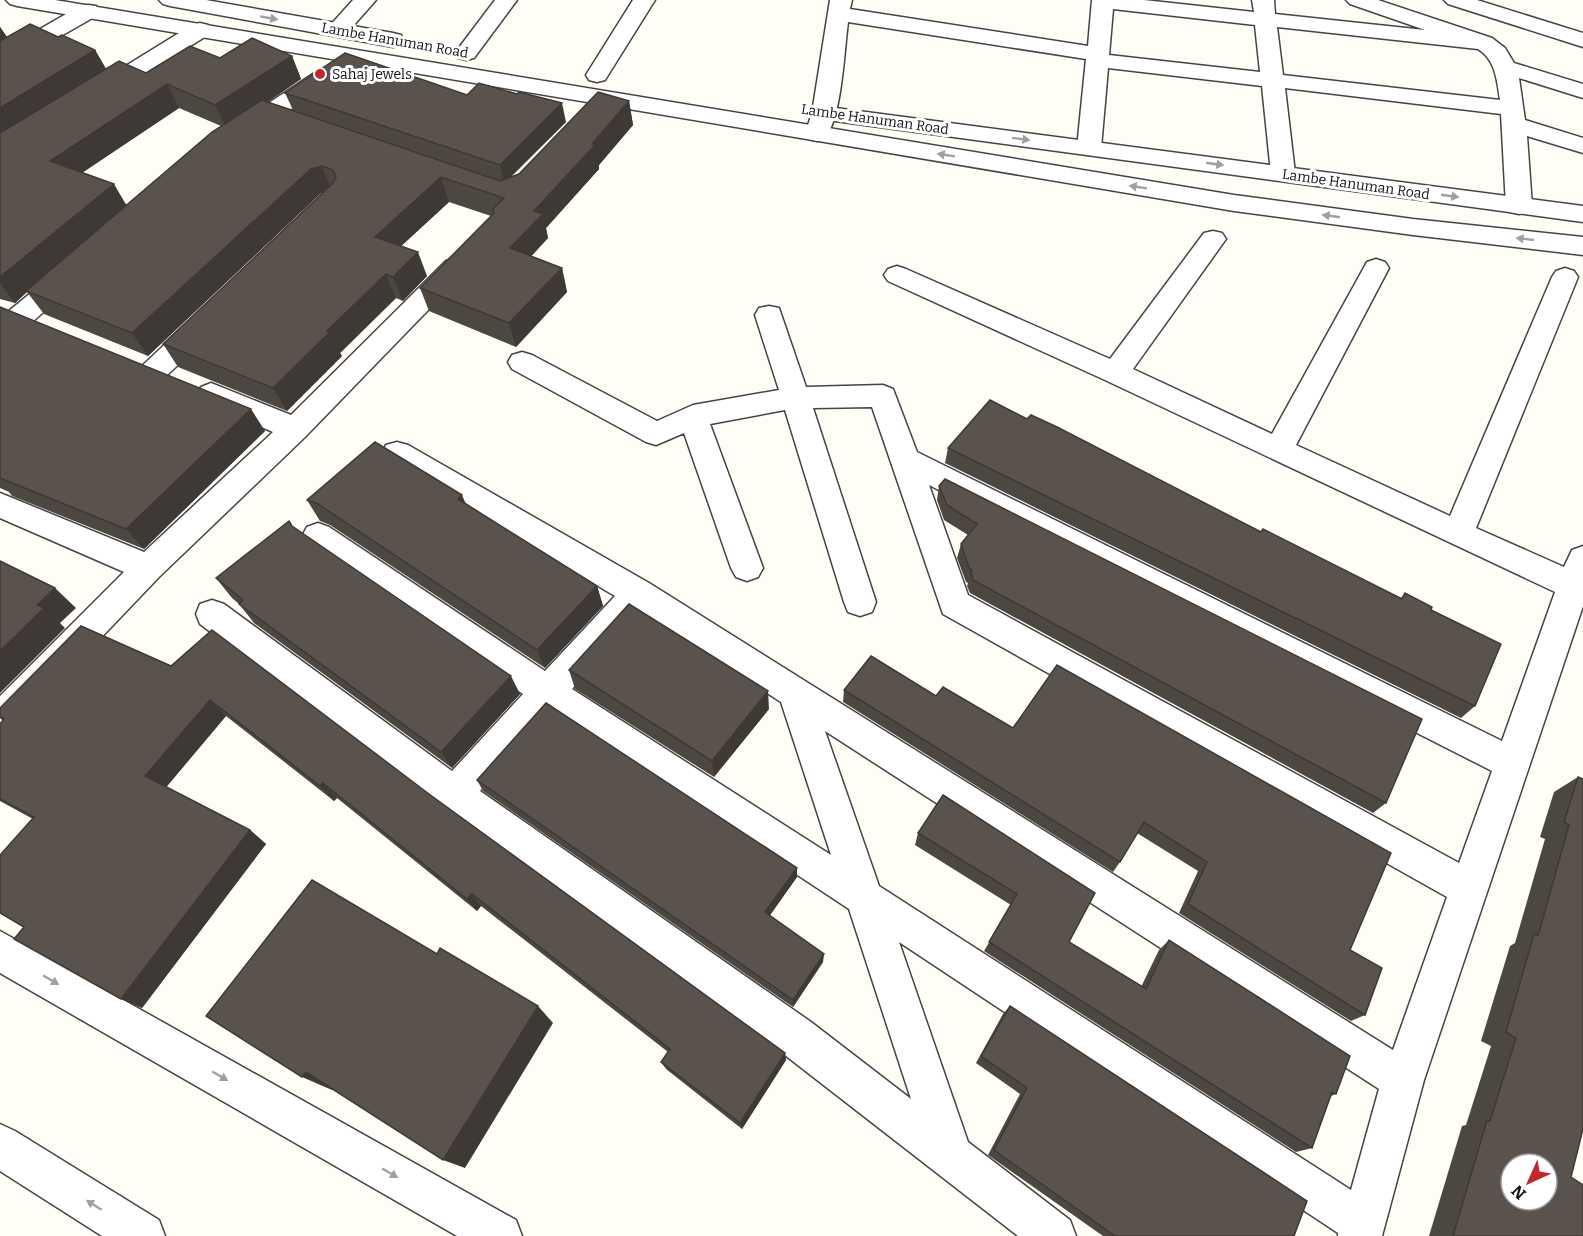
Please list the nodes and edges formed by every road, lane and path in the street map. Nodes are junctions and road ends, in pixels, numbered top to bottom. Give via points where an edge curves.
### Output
1 (17, 0) edge
2 (170, 0) edge
3 (365, 0) edge
4 (506, 0) edge
5 (644, 0) edge
6 (1357, 0) edge
7 (1455, 0) edge
8 (1103, 1) edge
9 (1141, 3) edge
10 (227, 5) edge
11 (839, 7) edge
12 (1265, 10) edge
13 (88, 11) junction
14 (200, 30) junction
15 (338, 30) junction
16 (1583, 40) edge
17 (419, 44) dead end
18 (1484, 44) junction
19 (442, 49) dead end
20 (466, 53) junction
21 (356, 56) junction
22 (1098, 57) junction
23 (0, 61) edge
24 (1505, 67) junction
25 (597, 75) junction
26 (1273, 81) junction
27 (1583, 91) edge
28 (80, 104) edge
29 (1513, 116) junction
30 (821, 123) junction
31 (225, 143) edge
32 (1583, 146) edge
33 (1089, 148) junction
34 (1283, 173) junction
35 (1519, 206) junction
36 (1583, 214) edge
37 (1213, 239) dead end
38 (477, 244) edge
39 (1583, 246) edge
40 (82, 263) edge
41 (1376, 268) dead end
42 (897, 275) dead end
43 (1565, 277) dead end
44 (222, 306) edge
45 (10, 313) edge
46 (769, 315) dead end
47 (51, 329) edge
48 (522, 363) dead end
49 (1115, 373) junction
50 (795, 398) junction
51 (693, 416) junction
52 (295, 429) junction
53 (1279, 448) junction
54 (397, 453) edge
55 (906, 460) junction
56 (0, 505) edge
57 (1458, 534) junction
58 (318, 536) dead end
59 (148, 568) junction
60 (747, 568) dead end
61 (1580, 579) edge
62 (638, 593) junction
63 (860, 602) dead end
64 (212, 614) dead end
65 (547, 691) junction
66 (796, 696) junction
67 (0, 720) edge
68 (1511, 763) junction
69 (454, 794) junction
70 (1470, 889) junction
71 (864, 897) junction
72 (0, 951) edge
73 (1402, 1080) junction
74 (0, 1146) edge
75 (951, 1156) junction
76 (1362, 1230) edge
77 (143, 1236) edge
78 (500, 1236) edge
79 (1054, 1236) edge

1 - 13 street
2 - 10 street, Lambe Hanuman Road
3 - 15 street
4 - 20 street
5 - 25 street
6 - 18 street
7 - 16 street
8 - 9 street
8 - 22 street
9 - 12 street
10 -> 15 street, Lambe Hanuman Road
11 - 22 street
11 - 30 street
12 - 18 street
12 - 26 street
13 - 14 street
13 - 23 street
14 - 21 street
14 - 28 street
15 - 17 street, Lambe Hanuman Road
18 - 24 street via 1495,50
19 - 20 street, Lambe Hanuman Road
20 - 25 street, Lambe Hanuman Road
21 - 30 street via 597,106
21 - 31 street via 281,117
22 - 26 street
22 - 33 street
24 - 27 street
24 - 29 street
25 - 30 street, Lambe Hanuman Road
26 - 29 street
26 - 34 street
29 - 32 street
29 - 35 street
30 -> 33 street, Lambe Hanuman Road
39 -> 30 street via 1234,203
33 -> 34 street, Lambe Hanuman Road
34 -> 35 street, Lambe Hanuman Road
35 - 36 street, Lambe Hanuman Road
37 - 49 street
38 - 52 street
40 - 45 street
41 - 53 street
42 - 49 street
43 - 57 street
44 - 52 street via 163,375
45 - 47 street
46 - 50 street
48 - 51 street via 656,434
49 - 53 street
50 - 51 street
50 - 55 street via 883,396
50 - 63 street
51 - 60 street
52 - 59 street
53 - 57 street
54 - 62 street
55 - 68 street
55 - 70 street via 955,604
56 - 59 street
57 - 61 street
58 - 65 street
59 - 67 street
61 - 68 street
62 - 65 street
62 - 66 street
64 - 69 street
65 - 69 street
65 - 71 street
66 - 71 street
66 - 73 street
68 - 70 street
69 - 75 street via 796,1037
70 - 73 street
71 - 75 street
71 - 76 street
72 -> 78 street
73 - 76 street
77 -> 74 street
75 - 79 street

